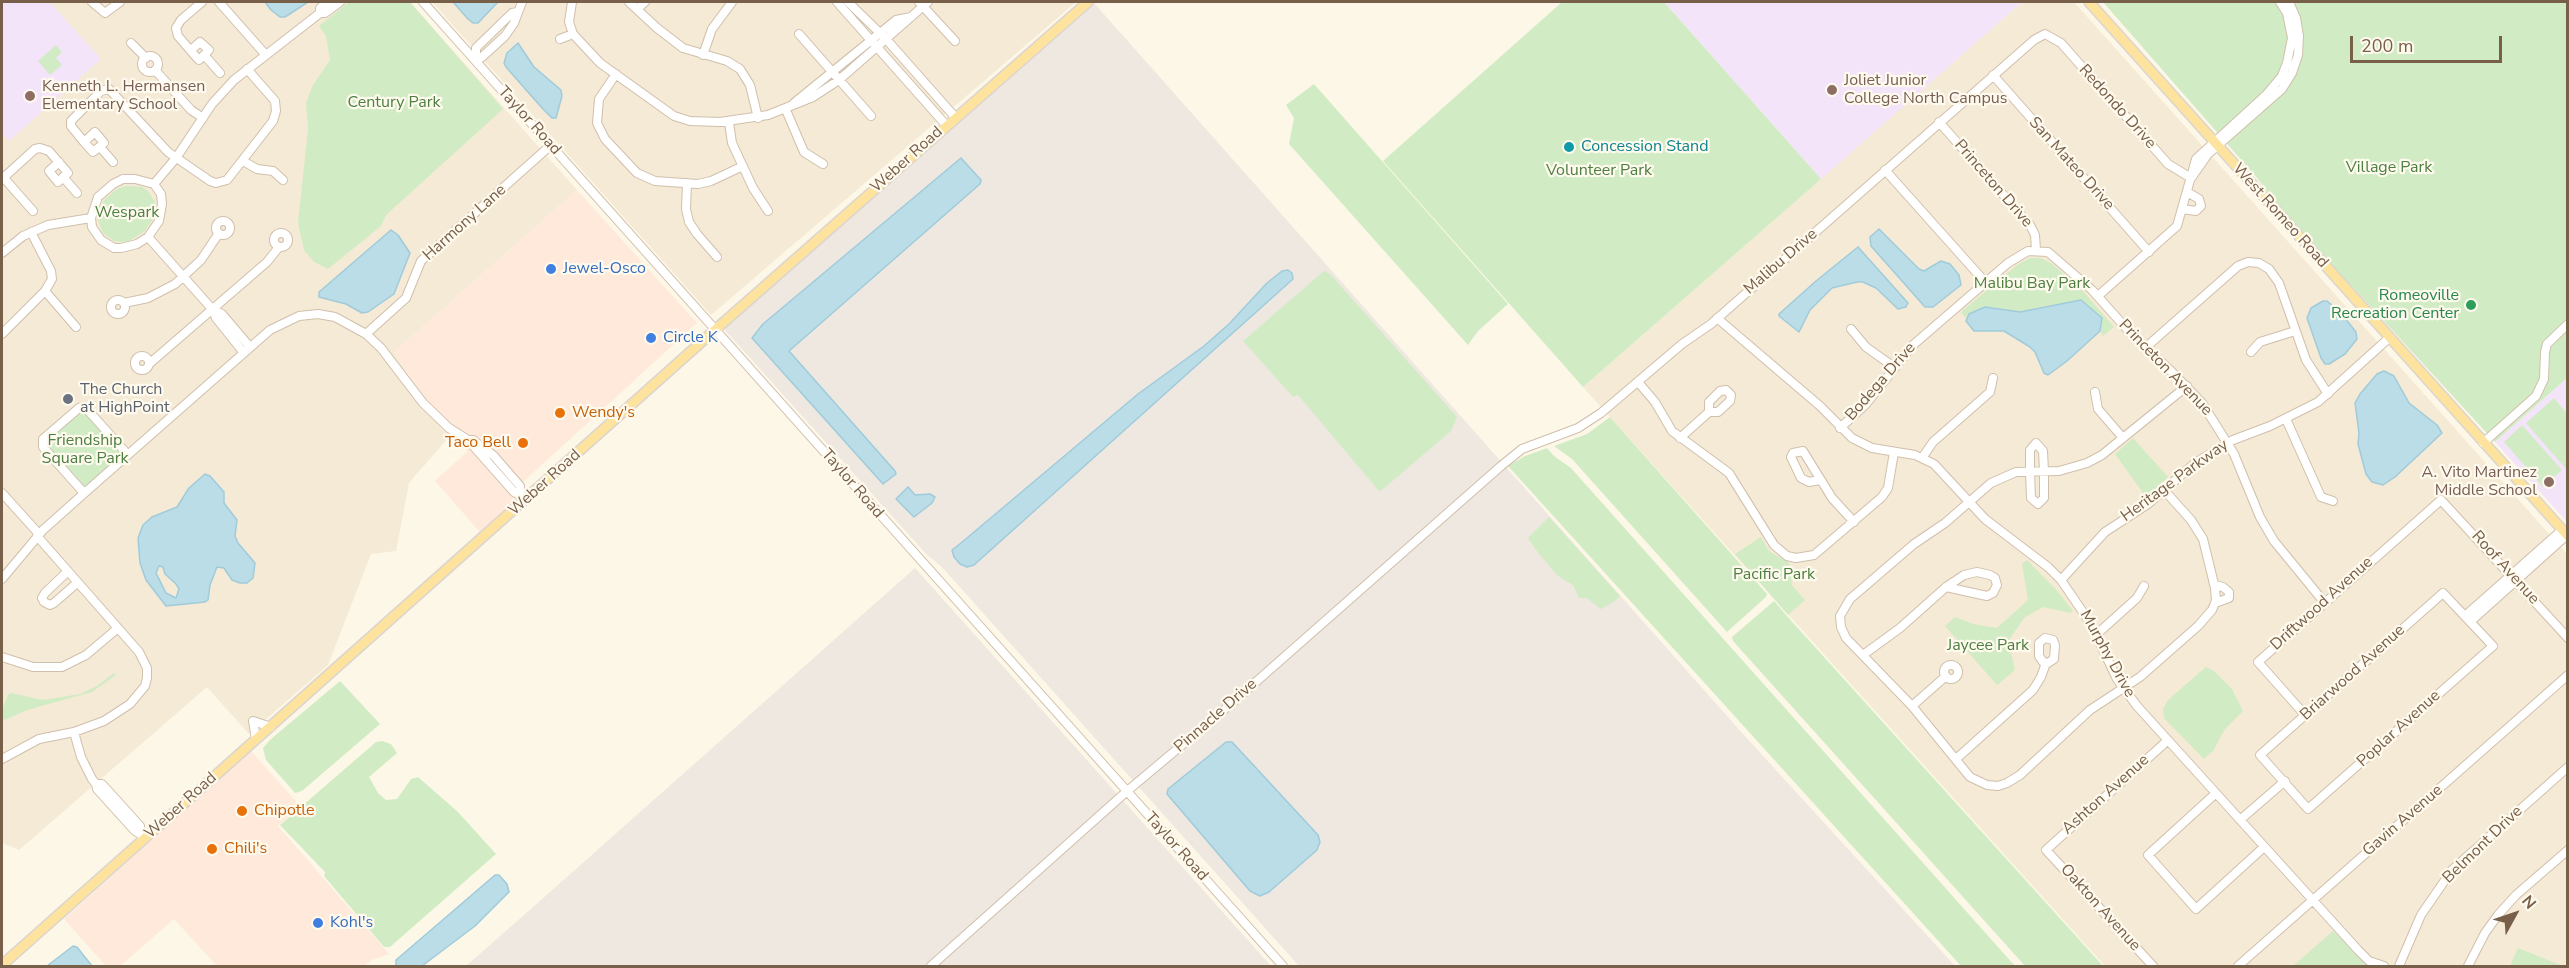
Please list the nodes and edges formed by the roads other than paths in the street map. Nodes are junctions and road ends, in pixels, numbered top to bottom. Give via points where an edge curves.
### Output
1 (93, 2) edge
2 (120, 2) edge
3 (202, 2) edge
4 (219, 2) edge
5 (328, 2) edge
6 (340, 2) edge
7 (423, 2) edge
8 (522, 2) edge
9 (572, 2) edge
10 (629, 2) edge
11 (645, 2) edge
12 (732, 2) edge
13 (837, 2) edge
14 (848, 2) edge
15 (1088, 2) edge
16 (2089, 2) edge
17 (2280, 2) edge
18 (2289, 2) edge
19 (923, 3) edge
20 (637, 9) junction
21 (320, 13) junction
22 (573, 34) junction
23 (799, 34) dead end
24 (2045, 34) joint
25 (883, 36) junction
26 (560, 39) dead end
27 (955, 41) dead end
28 (131, 43) dead end
29 (874, 43) junction
30 (191, 51) junction
31 (265, 54) junction
32 (703, 55) junction
33 (205, 56) junction
34 (476, 61) junction
35 (247, 69) junction
36 (220, 73) dead end
37 (616, 74) junction
38 (1993, 75) junction
39 (836, 76) junction
40 (787, 109) junction
41 (871, 116) dead end
42 (956, 117) junction
43 (202, 118) junction
44 (758, 118) junction
45 (729, 122) junction
46 (1939, 123) junction
47 (946, 125) junction
48 (84, 142) junction
49 (2215, 144) junction
50 (551, 146) junction
51 (100, 147) junction
52 (176, 158) junction
53 (243, 161) junction
54 (59, 162) junction
55 (113, 162) dead end
56 (822, 164) dead end
57 (743, 166) junction
58 (1885, 170) junction
59 (63, 177) junction
60 (2, 178) edge
61 (2191, 178) junction
62 (284, 180) dead end
63 (687, 183) junction
64 (154, 184) junction
65 (2187, 192) junction
66 (77, 193) dead end
67 (2182, 209) junction
68 (33, 211) dead end
69 (768, 211) dead end
70 (91, 218) junction
71 (31, 232) junction
72 (219, 233) dead end
73 (148, 237) junction
74 (279, 247) dead end
75 (3, 250) edge
76 (2036, 250) junction
77 (2149, 252) junction
78 (717, 257) dead end
79 (183, 277) junction
80 (1986, 283) junction
81 (45, 291) junction
82 (2098, 296) junction
83 (124, 303) dead end
84 (213, 310) junction
85 (1717, 318) junction
86 (2568, 324) edge
87 (76, 327) dead end
88 (716, 329) junction
89 (1851, 329) dead end
90 (2295, 331) junction
91 (366, 333) junction
92 (2, 334) edge
93 (2389, 338) junction
94 (2145, 348) junction
95 (247, 350) junction
96 (2251, 352) dead end
97 (149, 364) dead end
98 (1894, 367) junction
99 (1994, 378) dead end
100 (1638, 382) junction
101 (2187, 386) junction
102 (2095, 393) dead end
103 (2328, 394) junction
104 (1709, 411) dead end
105 (2286, 419) junction
106 (1840, 428) junction
107 (1680, 438) junction
108 (2123, 438) junction
109 (2228, 443) junction
110 (2483, 443) junction
111 (1894, 452) junction
112 (128, 455) junction
113 (1922, 458) junction
114 (1501, 466) joint
115 (2030, 471) junction
116 (2044, 471) junction
117 (1820, 480) dead end
118 (2164, 490) junction
119 (2, 493) edge
120 (84, 493) junction
121 (524, 497) junction
122 (2441, 500) joint
123 (1970, 501) junction
124 (2333, 501) dead end
125 (1854, 522) junction
126 (2565, 534) edge
127 (38, 535) junction
128 (68, 571) junction
129 (2514, 577) junction
130 (2, 579) edge
131 (2061, 580) junction
132 (77, 583) junction
133 (2215, 585) junction
134 (2144, 586) dead end
135 (1946, 587) junction
136 (2324, 602) junction
137 (2215, 603) junction
138 (2468, 618) junction
139 (118, 628) junction
140 (2097, 634) junction
141 (2568, 638) edge
142 (1863, 655) junction
143 (2, 657) edge
144 (2046, 663) dead end
145 (2568, 675) edge
146 (1946, 676) dead end
147 (2122, 688) junction
148 (1912, 706) junction
149 (2305, 715) junction
150 (271, 727) junction
151 (74, 732) junction
152 (256, 740) junction
153 (2167, 741) junction
154 (2, 759) edge
155 (1956, 759) junction
156 (2568, 766) edge
157 (2285, 781) junction
158 (1126, 792) junction
159 (2216, 794) junction
160 (2240, 820) junction
161 (143, 835) junction
162 (2264, 847) junction
163 (2046, 850) joint
164 (2568, 850) edge
165 (2313, 900) junction
166 (2, 965) edge
167 (931, 966) edge
168 (1283, 966) edge
169 (2153, 966) edge
170 (2238, 966) edge
171 (2384, 966) edge
172 (2399, 966) edge
173 (2468, 966) edge

1 - 2 street via 105,13
3 - 30 street via 176,28
4 - 31 street
5 - 21 street
6 - 21 street
7 - 34 street, Taylor Road
8 - 34 street via 517,12 476,48
9 - 22 street via 569,22
10 - 20 street
11 - 20 street
12 - 32 street via 712,29
13 - 29 street
14 - 25 street
15 - 42 main road, Weber Road
16 - 49 main road, West Romeo Road
17 - 49 street via 2292,38 2282,76
18 - 49 street via 2300,36 2292,73 2282,89
19 - 25 street via 912,16 896,20
19 - 27 street
20 - 32 street via 676,44
21 - 31 street
22 - 26 street
22 - 37 street
23 - 39 street
24 - 38 street, Malibu Drive
24 - 61 street, Redondo Drive via 2061,43 2168,164
25 - 29 street
25 - 42 street
28 - 43 street via 146,58 151,55 159,63 155,69
29 - 39 street
29 - 47 street
30 - 33 street via 199,60
30 - 33 street via 202,42 209,50
31 - 35 street
32 - 44 street via 732,63 743,72
33 - 36 street
34 - 50 street, Taylor Road
35 - 43 street
35 - 53 street via 275,101 276,111 273,121
37 - 45 street via 674,116 690,121
37 - 63 street via 598,103 596,117 602,135 628,166 642,176
38 - 46 street, Malibu Drive
38 - 77 street, San Mateo Drive
39 - 40 street via 813,97
39 - 41 street
40 - 44 street
40 - 56 street via 804,152
42 - 47 main road, Weber Road
43 - 52 street
44 - 45 street
45 - 57 street via 732,143
46 - 58 street, Malibu Drive
46 - 76 street, Princeton Drive via 2030,225
47 - 88 main road, Weber Road
48 - 51 street via 93,152
48 - 51 street via 95,132 104,143
48 - 52 street via 71,121 107,88
49 - 61 street via 2196,159
49 - 93 main road, West Romeo Road
50 - 88 street, Taylor Road
50 - 91 street, Harmony Lane via 421,261 406,298
51 - 55 street
52 - 53 street via 216,183 228,180
52 - 64 street
53 - 62 street via 257,169 273,171
54 - 59 street via 68,173
54 - 59 street via 49,171 58,182
54 - 60 street via 49,151 35,149
57 - 63 street via 705,183
57 - 69 street
58 - 80 street
58 - 85 street, Malibu Drive
59 - 66 street
60 - 68 street
61 - 65 street
63 - 78 street via 690,222
64 - 70 street via 135,179 113,184 98,197
64 - 73 street via 161,194 161,214
65 - 67 street
65 - 67 street via 2199,199 2201,206 2196,211
67 - 77 street via 2177,226
70 - 71 street
70 - 73 street via 96,234 114,248 129,248
71 - 75 street
71 - 81 street via 52,275
72 - 79 street via 201,260
73 - 79 street
74 - 84 street via 275,255
76 - 80 street, Bodega Drive via 2020,255
76 - 82 street, Princeton Avenue via 2057,258
77 - 82 street
79 - 83 street via 148,298
79 - 84 street
80 - 98 street, Bodega Drive via 1913,345
81 - 87 street
81 - 92 street
82 - 94 street, Princeton Avenue
84 - 95 street via 222,314
84 - 97 street
85 - 100 street, Malibu Drive
85 - 106 street, Murphy Drive via 1812,398
86 - 110 street via 2547,345 2544,379 2536,396
88 - 121 main road, Weber Road
88 - 158 street, Taylor Road
89 - 98 street
90 - 94 street via 2287,301 2273,275 2259,263 2248,262 2238,266
90 - 96 street via 2260,342
90 - 103 street via 2312,371
91 - 95 street via 335,317 299,315 270,330
91 - 121 street via 423,404 449,428 494,456 520,486
93 - 103 street, Heritage Parkway
93 - 110 main road, West Romeo Road
94 - 101 street, Princeton Avenue
95 - 112 street
98 - 106 street, Bodega Drive via 1866,404
99 - 113 street via 1990,392 1933,442
100 - 107 street
100 - 114 street, Malibu Drive via 1594,420 1522,450
101 - 108 street
101 - 109 street, Princeton Avenue
102 - 108 street via 2098,409
103 - 105 street, Heritage Parkway
104 - 107 street
105 - 109 street, Heritage Parkway
105 - 124 street via 2321,497
106 - 111 street, Murphy Drive via 1862,444
107 - 125 street via 1729,473 1773,545 1787,556 1814,555
108 - 116 street via 2086,463
109 - 118 street, Heritage Parkway via 2195,463
109 - 136 street, Princeton Avenue via 2274,541
110 - 126 main road, West Romeo Road
111 - 113 street, Murphy Drive
111 - 125 street via 1888,488
112 - 120 street
112 - 120 street via 85,407 43,439 44,447
113 - 123 street, Murphy Drive via 1943,471
114 - 158 street, Pinnacle Drive
115 - 116 street
115 - 116 street via 2030,450 2036,443 2043,451
115 - 116 street via 2031,498 2038,504 2044,498
115 - 123 street via 1999,478
117 - 125 street
118 - 131 street, Heritage Parkway via 2105,532
118 - 133 street via 2199,532
119 - 127 street
120 - 127 street
121 - 150 main road, Weber Road
122 - 129 street, Roof Avenue
122 - 136 street, Driftwood Avenue
123 - 131 street, Murphy Drive via 1985,519 2029,550
123 - 142 street via 1914,544 1844,607 1841,627
126 - 129 street
127 - 128 street
127 - 130 street
128 - 132 street
128 - 132 street via 45,593 44,602 54,603
129 - 138 street
129 - 141 street, Roof Avenue
131 - 140 street, Murphy Drive
132 - 139 street
133 - 137 street
133 - 137 street via 2229,592 2229,598
134 - 140 street via 2138,598
135 - 135 street via 1964,574 1977,573 1993,576 1997,585 1987,596
135 - 142 street
136 - 149 street, Driftwood Avenue via 2258,662
137 - 147 street via 2198,626
138 - 149 street, Briarwood Avenue via 2443,593
138 - 157 street, Poplar Avenue via 2493,646 2308,809
139 - 143 street via 86,655 63,667 33,667
139 - 151 street via 145,661 147,678 139,694 117,714
140 - 147 street, Murphy Drive
142 - 148 street
144 - 155 street via 2033,690
145 - 165 street, Gavin Avenue
146 - 148 street
147 - 153 street, Murphy Drive
147 - 155 street via 2090,710 2007,783 1998,786 1977,782
148 - 155 street
149 - 157 street, Briarwood Avenue via 2260,755
150 - 152 main road, Weber Road
150 - 152 street via 253,721
151 - 154 street via 39,739
151 - 161 street via 81,757 96,784 102,784 140,826
152 - 161 main road, Weber Road
153 - 159 street, Murphy Drive
153 - 163 street, Ashton Avenue
156 - 172 street, Belmont Drive via 2452,870 2421,915
157 - 160 street
158 - 167 street, Pinnacle Drive
158 - 168 street, Taylor Road
159 - 160 street, Murphy Drive
159 - 162 street via 2148,855 2196,909
160 - 162 street, Murphy Drive
161 - 166 main road, Weber Road
162 - 165 street, Murphy Drive
163 - 169 street, Oakton Avenue
164 - 173 street via 2502,910
165 - 170 street, Gavin Avenue
165 - 171 street, Murphy Drive via 2369,961

